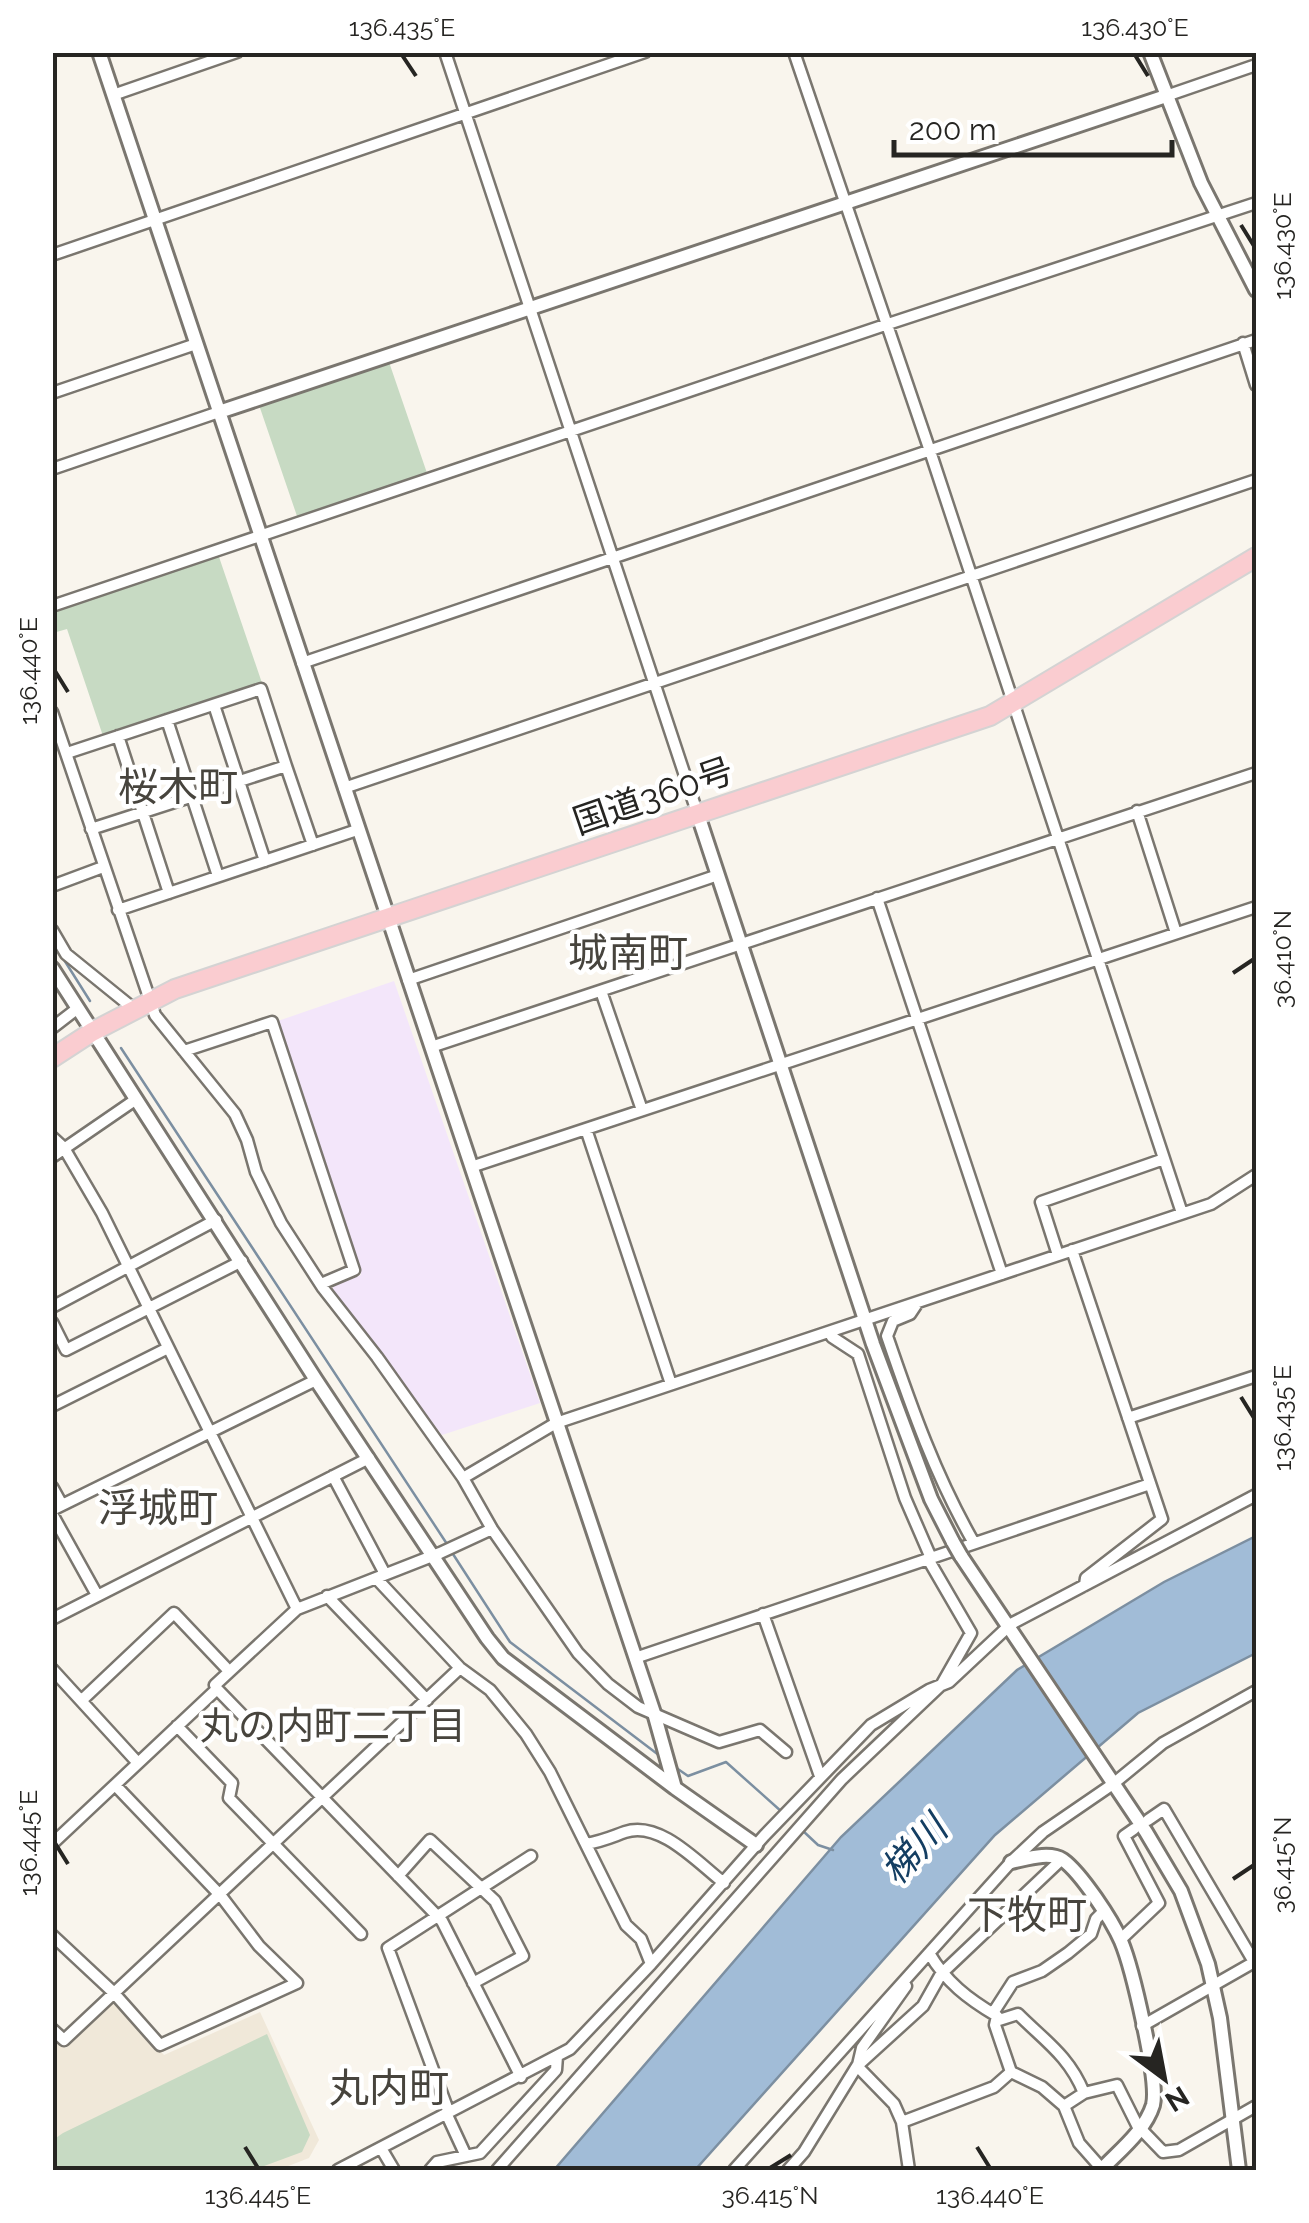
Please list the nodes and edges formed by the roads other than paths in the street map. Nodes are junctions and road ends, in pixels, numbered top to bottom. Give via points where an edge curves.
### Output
1 (99, 52) edge
2 (238, 52) edge
3 (444, 52) edge
4 (646, 52) edge
5 (794, 52) edge
6 (1150, 52) edge
7 (1256, 65) edge
8 (113, 95) junction
9 (1166, 96) junction
10 (464, 113) junction
11 (1256, 203) edge
12 (846, 204) junction
13 (1217, 216) junction
14 (154, 219) junction
15 (52, 254) edge
16 (1256, 290) edge
17 (530, 310) junction
18 (885, 324) junction
19 (1256, 340) edge
20 (1243, 343) junction
21 (196, 344) junction
22 (1256, 385) edge
23 (52, 393) edge
24 (220, 412) junction
25 (570, 433) junction
26 (930, 452) junction
27 (52, 469) edge
28 (1256, 480) edge
29 (260, 537) junction
30 (612, 556) junction
31 (1256, 557) edge
32 (970, 576) junction
33 (52, 606) edge
34 (302, 664) junction
35 (655, 683) junction
36 (1012, 704) junction
37 (214, 705) junction
38 (52, 712) edge
39 (167, 720) junction
40 (118, 736) junction
41 (61, 747) edge
42 (286, 766) junction
43 (1256, 772) edge
44 (240, 781) junction
45 (344, 788) junction
46 (191, 797) junction
47 (143, 812) junction
48 (1136, 812) junction
49 (698, 815) junction
50 (91, 829) junction
51 (357, 830) junction
52 (1057, 838) junction
53 (314, 845) junction
54 (265, 860) junction
55 (103, 867) junction
56 (718, 875) junction
57 (218, 876) junction
58 (52, 886) edge
59 (170, 892) junction
60 (876, 898) junction
61 (1256, 906) edge
62 (118, 910) junction
63 (388, 918) junction
64 (52, 930) edge
65 (1176, 933) junction
66 (741, 944) junction
67 (1098, 960) junction
68 (52, 968) edge
69 (408, 980) junction
70 (601, 991) junction
71 (142, 1005) junction
72 (78, 1008) junction
73 (917, 1019) junction
74 (52, 1028) edge
75 (92, 1032) junction
76 (431, 1048) junction
77 (184, 1051) junction
78 (52, 1058) edge
79 (780, 1064) junction
80 (136, 1100) junction
81 (642, 1110) junction
82 (586, 1128) junction
83 (52, 1137) edge
84 (64, 1148) junction
85 (52, 1157) edge
86 (1164, 1159) junction
87 (471, 1167) junction
88 (1256, 1175) edge
89 (1182, 1213) junction
90 (216, 1220) junction
91 (1072, 1250) junction
92 (1058, 1255) junction
93 (242, 1261) junction
94 (126, 1267) junction
95 (1002, 1274) junction
96 (321, 1284) junction
97 (918, 1302) junction
98 (52, 1307) edge
99 (148, 1310) junction
100 (866, 1320) junction
101 (52, 1322) edge
102 (829, 1332) junction
103 (168, 1348) junction
104 (1256, 1376) edge
105 (316, 1380) junction
106 (672, 1384) junction
107 (52, 1406) edge
108 (1128, 1418) junction
109 (556, 1422) junction
110 (210, 1432) junction
111 (369, 1458) junction
112 (333, 1476) junction
113 (463, 1478) junction
114 (1150, 1484) junction
115 (52, 1487) edge
116 (1256, 1495) edge
117 (56, 1509) edge
118 (254, 1516) junction
119 (492, 1529) junction
120 (974, 1544) junction
121 (436, 1555) junction
122 (929, 1558) junction
123 (380, 1576) junction
124 (1084, 1586) junction
125 (97, 1595) junction
126 (327, 1596) junction
127 (298, 1610) junction
128 (763, 1614) junction
129 (52, 1619) edge
130 (1010, 1633) junction
131 (635, 1658) junction
132 (460, 1668) junction
133 (52, 1669) edge
134 (229, 1671) junction
135 (942, 1684) junction
136 (217, 1689) junction
137 (1256, 1691) edge
138 (82, 1700) junction
139 (426, 1700) junction
140 (656, 1720) junction
141 (177, 1726) junction
142 (786, 1752) dead end
143 (138, 1764) junction
144 (820, 1776) junction
145 (1110, 1779) junction
146 (672, 1781) junction
147 (115, 1785) junction
148 (322, 1798) junction
149 (1148, 1820) dead end
150 (1134, 1829) dead end
151 (52, 1844) edge
152 (274, 1844) junction
153 (586, 1844) junction
154 (756, 1845) junction
155 (531, 1856) dead end
156 (1062, 1860) junction
157 (1011, 1862) junction
158 (398, 1876) junction
159 (724, 1883) junction
160 (482, 1888) junction
161 (220, 1896) junction
162 (1103, 1912) junction
163 (438, 1916) junction
164 (361, 1934) dead end
165 (52, 1936) edge
166 (1120, 1940) junction
167 (928, 1954) junction
168 (1255, 1961) edge
169 (650, 1964) junction
170 (941, 1974) junction
171 (909, 1976) junction
172 (474, 1983) junction
173 (1212, 1986) junction
174 (113, 1992) junction
175 (994, 2017) junction
176 (1142, 2026) junction
177 (52, 2029) edge
178 (558, 2056) junction
179 (857, 2066) junction
180 (1011, 2072) junction
181 (521, 2076) junction
182 (1084, 2092) junction
183 (1064, 2106) junction
184 (1256, 2106) edge
185 (448, 2114) junction
186 (1231, 2121) junction
187 (902, 2122) junction
188 (1140, 2129) junction
189 (382, 2148) junction
190 (466, 2156) junction
191 (338, 2170) edge
192 (394, 2170) edge
193 (430, 2170) edge
194 (497, 2170) edge
195 (734, 2170) edge
196 (788, 2170) edge
197 (909, 2170) edge
198 (1101, 2170) edge
199 (1239, 2170) edge

1 - 8 street
2 - 8 street
3 - 10 street
4 - 10 street
5 - 12 street
6 - 9 street
7 - 9 street
8 - 14 street
9 - 12 street
9 - 13 street
10 - 14 street
10 - 17 street
11 - 13 street
12 - 17 street
12 - 18 street
13 - 16 street
13 - 18 street
14 - 15 street
14 - 21 street
17 - 24 street
17 - 25 street
18 - 25 street
18 - 26 street
19 - 20 street
20 - 22 street
20 - 26 street
21 - 23 street
21 - 24 street
24 - 27 street
24 - 29 street
25 - 29 street
25 - 30 street
26 - 30 street
26 - 32 street
28 - 32 street
29 - 33 street
29 - 34 street
30 - 34 street
30 - 35 street
31 - 36 highway, 国道360号
32 - 35 street
32 - 36 street
34 - 45 street
35 - 45 street
35 - 49 street
36 - 49 highway, 国道360号
36 - 52 street
37 - 39 street
37 - 42 street via 261,689
37 - 44 street
38 - 41 street
39 - 40 street
39 - 46 street
40 - 41 street
40 - 47 street
41 - 50 street
42 - 44 street
42 - 53 street
43 - 48 street
44 - 46 street
44 - 54 street
45 - 51 street
46 - 47 street
46 - 57 street
47 - 50 street
47 - 59 street
48 - 52 street
48 - 65 street
49 - 56 street
49 - 63 highway, 国道360号
50 - 55 street
51 - 53 street
51 - 63 street
52 - 60 street
52 - 67 street
53 - 54 street
54 - 57 street
55 - 58 street
55 - 62 street
56 - 66 street
56 - 69 street
57 - 59 street
59 - 62 street
60 - 66 street
60 - 73 street
61 - 65 street
62 - 71 street
63 - 69 street
63 - 71 highway, 国道360号
64 - 71 street via 66,954
65 - 67 street
66 - 70 street
66 - 79 street
67 - 73 street
67 - 86 street
68 - 72 street
69 - 76 street
70 - 76 street
70 - 81 street
71 - 75 highway, 国道360号
71 - 77 street
72 - 74 street
72 - 75 street
73 - 79 street
73 - 95 street
75 - 78 highway, 国道360号
75 - 80 street
76 - 87 street
77 - 96 street via 235,1114 281,1222
77 - 96 street via 272,1022 354,1270
79 - 81 street
79 - 100 street
80 - 84 street
80 - 90 street
81 - 82 street
82 - 87 street
82 - 106 street
83 - 84 street
84 - 85 street
84 - 94 street
86 - 89 street
86 - 92 street via 1040,1202
87 - 109 street
88 - 89 street via 1211,1204
89 - 91 street
90 - 93 street
90 - 94 street
91 - 92 street
91 - 108 street
92 - 95 street
93 - 99 street
93 - 105 street
94 - 98 street
94 - 99 street
95 - 97 street
96 - 113 street
97 - 100 street
97 - 120 street via 892,1322 887,1336 926,1447
99 - 101 street via 66,1350
99 - 103 street
100 - 102 street
100 - 130 street, bridge via 931,1499
102 - 106 street
102 - 122 street via 858,1354
103 - 107 street
103 - 110 street
104 - 108 street
105 - 110 street
105 - 111 street
106 - 109 street
108 - 114 street
109 - 113 street
109 - 131 street
110 - 117 street
110 - 118 street
111 - 112 street
111 - 121 street
112 - 118 street
112 - 123 street
113 - 119 street
114 - 120 street
114 - 124 street via 1162,1519
115 - 117 street
116 - 124 street
117 - 125 street
118 - 125 street
118 - 127 street
119 - 121 street
119 - 140 street via 578,1653
120 - 122 street
121 - 123 street
121 - 146 street via 504,1658
122 - 128 street
122 - 135 street via 972,1633
123 - 126 street
123 - 132 street
124 - 130 street
125 - 129 street
126 - 127 street
126 - 139 street
127 - 134 street
128 - 131 street
128 - 144 street
130 - 135 street
130 - 145 street
131 - 140 street
132 - 139 street
132 - 153 street via 490,1690 526,1734
133 - 138 street
134 - 136 street
134 - 138 street via 174,1613
135 - 144 street via 871,1726
135 - 194 street via 842,1779
136 - 141 street
136 - 148 street
137 - 145 street
138 - 143 street
139 - 148 street
140 - 142 street via 719,1742 760,1730
140 - 146 street
141 - 143 street
141 - 152 street via 232,1782 229,1798
143 - 147 street
144 - 154 street
145 - 157 street
145 - 173 street via 1180,1891
146 - 154 street
147 - 151 street
147 - 161 street
148 - 152 street
148 - 158 street
149 - 168 street via 1164,1809
150 - 166 street via 1124,1836 1159,1904
152 - 161 street
152 - 164 street
153 - 159 street via 627,1830 659,1833
153 - 169 street
154 - 159 street
155 - 160 street
156 - 157 street
156 - 162 street
156 - 170 street
157 - 167 street
158 - 160 street via 430,1840
158 - 163 street
159 - 169 street
160 - 163 street
160 - 172 street via 523,1956
161 - 174 street
161 - 174 street via 297,1982 160,2044
162 - 166 street
162 - 175 street via 1091,1934 1068,1953 1012,1982
163 - 172 street
163 - 185 street via 388,1948
165 - 174 street
166 - 176 street
167 - 170 street
167 - 171 street
168 - 173 street
169 - 178 street
170 - 175 street
170 - 179 street via 923,2006
171 - 179 street
171 - 195 street
172 - 181 street
173 - 176 street
173 - 186 street
174 - 177 street via 64,2040
175 - 180 street
175 - 182 street via 1018,2014 1064,2056
176 - 188 street via 1154,2100
178 - 181 street
178 - 190 street via 556,2070 480,2153
179 - 187 street via 894,2104
179 - 196 street
180 - 183 street
180 - 187 street via 994,2087
181 - 185 street
182 - 183 street
182 - 188 street via 1117,2085
183 - 198 street via 1079,2143
184 - 186 street
185 - 189 street
185 - 190 street
186 - 188 street via 1163,2152
186 - 199 street
187 - 197 street
188 - 198 street
189 - 191 street
189 - 192 street
190 - 193 street via 436,2162

